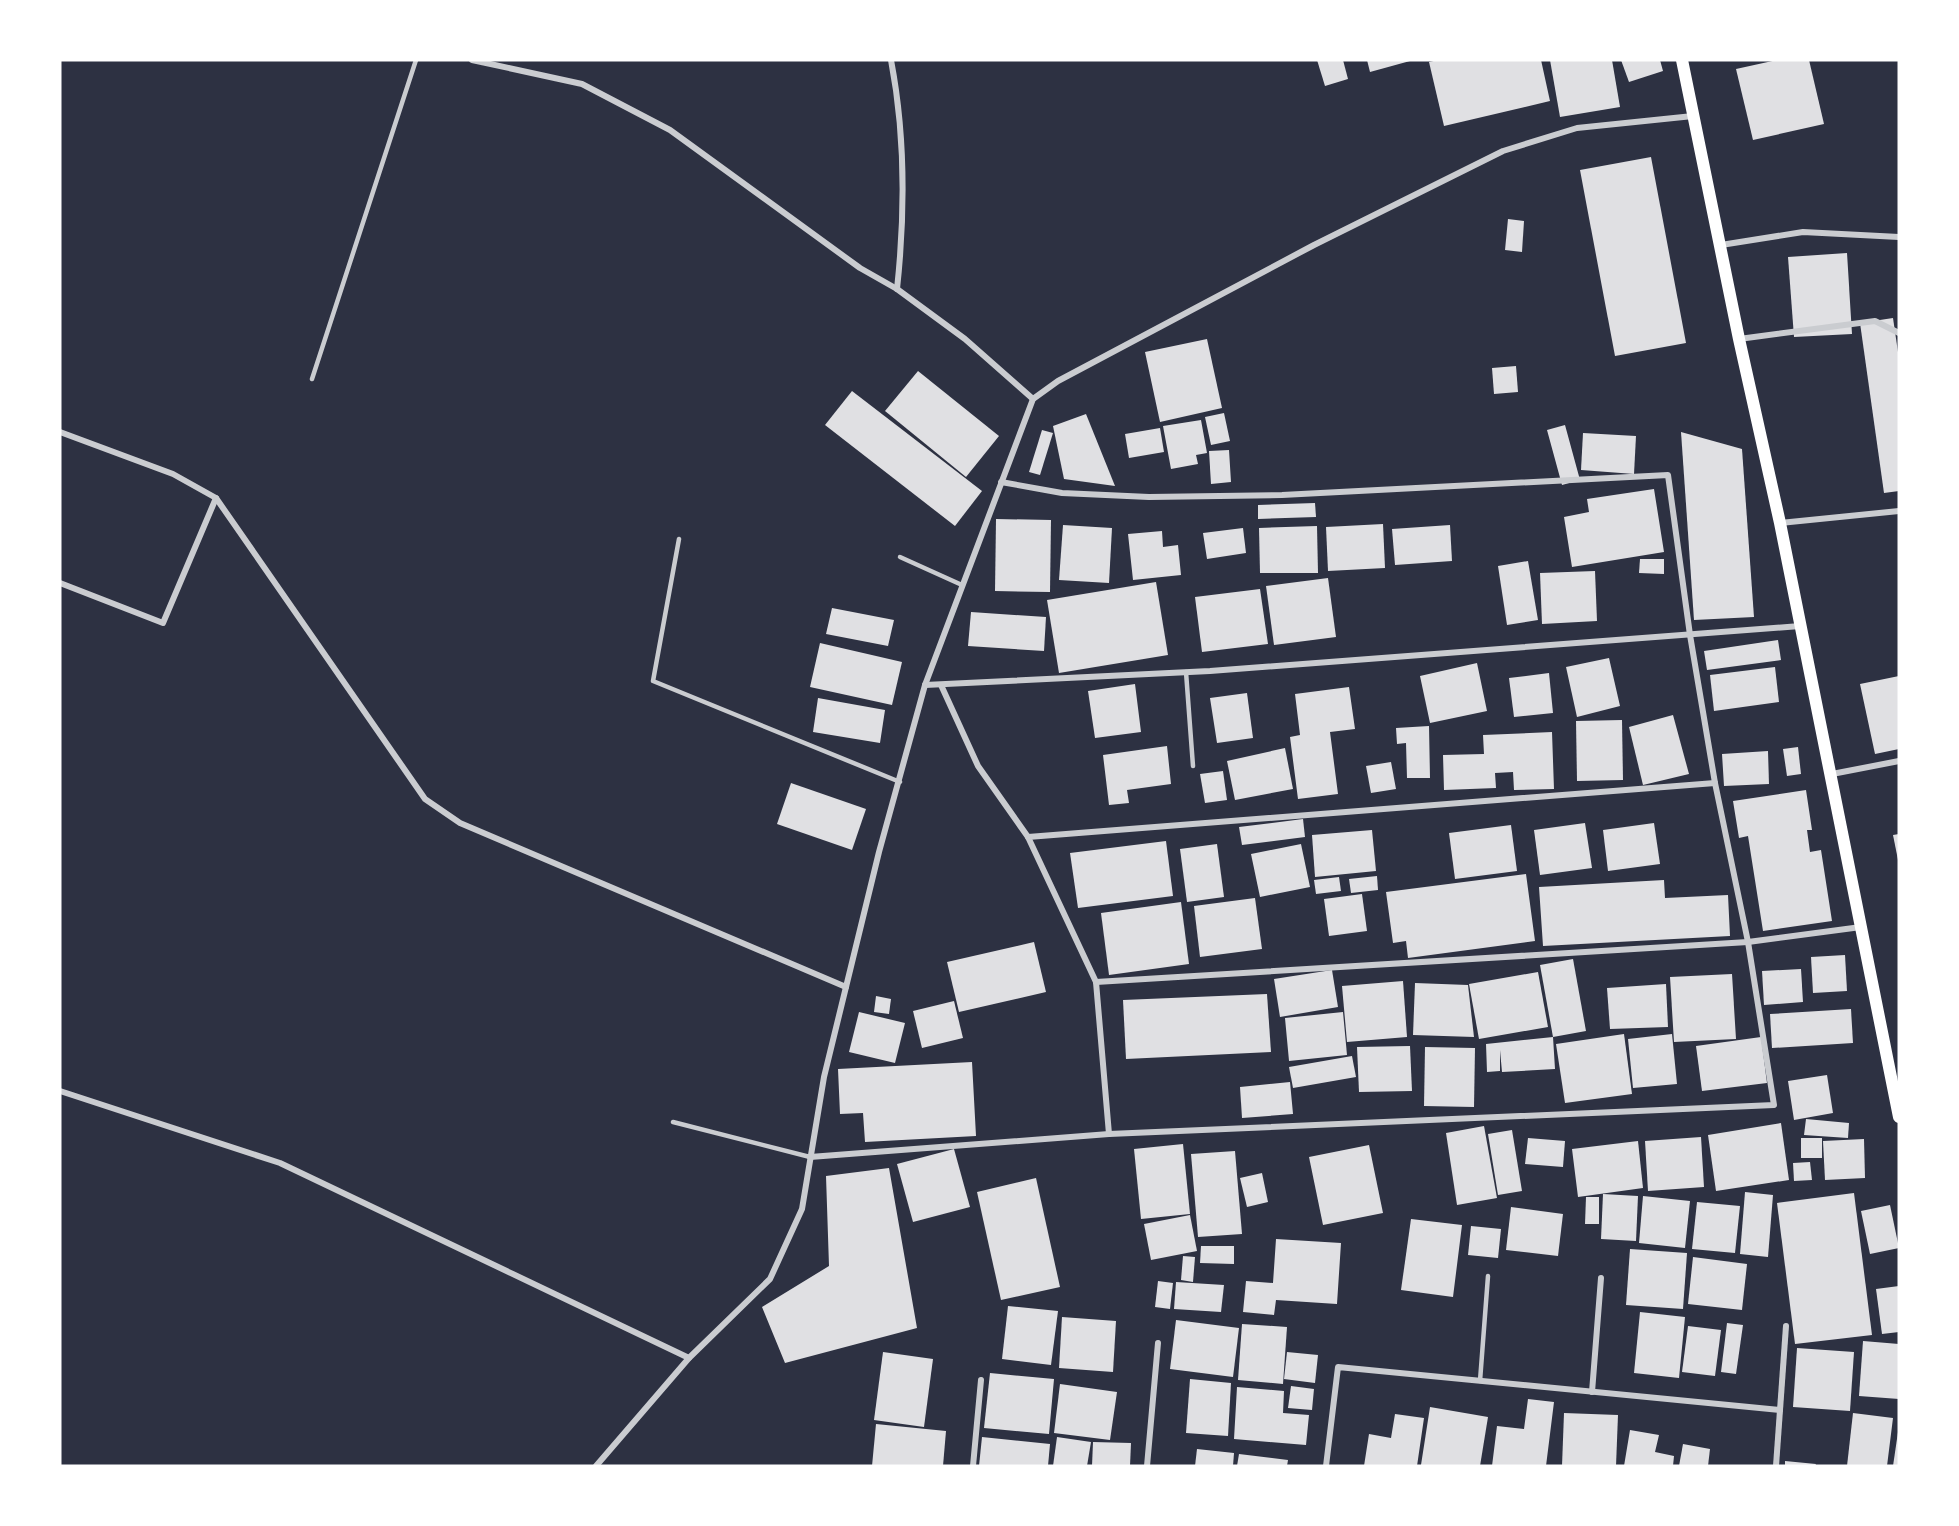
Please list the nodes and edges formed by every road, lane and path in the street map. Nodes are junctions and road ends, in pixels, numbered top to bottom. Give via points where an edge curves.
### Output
1 (416, 60) edge
2 (472, 60) edge
3 (891, 60) edge
4 (1682, 60) edge
5 (1693, 116) junction
6 (1899, 237) edge
7 (1721, 245) junction
8 (897, 289) junction
9 (1899, 333) edge
10 (1739, 339) junction
11 (312, 379) dead end
12 (1033, 399) junction
13 (60, 432) edge
14 (1001, 482) junction
15 (216, 498) junction
16 (1899, 511) edge
17 (1780, 523) junction
18 (680, 539) dead end
19 (900, 557) dead end
20 (60, 583) edge
21 (962, 585) junction
22 (1800, 626) junction
23 (1690, 635) junction
24 (1186, 672) junction
25 (925, 685) junction
26 (940, 685) junction
27 (1899, 761) edge
28 (1192, 766) dead end
29 (1832, 774) junction
30 (900, 782) junction
31 (1715, 783) junction
32 (1028, 837) junction
33 (1862, 927) junction
34 (1748, 942) junction
35 (1096, 982) junction
36 (846, 987) junction
37 (60, 1091) edge
38 (1899, 1117) edge
39 (673, 1122) dead end
40 (1109, 1134) junction
41 (810, 1157) junction
42 (1488, 1276) dead end
43 (1602, 1278) dead end
44 (1786, 1326) dead end
45 (1158, 1343) dead end
46 (689, 1358) junction
47 (981, 1380) dead end
48 (1480, 1382) junction
49 (1592, 1392) junction
50 (1780, 1410) junction
51 (596, 1466) edge
52 (973, 1466) edge
53 (1147, 1466) edge
54 (1326, 1466) edge
55 (1776, 1466) edge

1 - 11 lane
2 - 8 street via 582,84 670,130 860,268
3 - 8 street via 904,228
4 - 5 main road
5 - 7 main road
5 - 12 street via 1577,128 1503,151 1294,256 1058,381
6 - 7 street via 1803,232
7 - 10 main road
8 - 12 street via 965,339
9 - 10 street via 1875,321
10 - 17 main road
12 - 14 street
13 - 15 street via 173,474
14 - 21 street
14 - 23 street via 1062,493 1193,496 1668,475
15 - 20 street via 163,623
15 - 36 street via 425,799 460,823
16 - 17 street
17 - 22 main road
18 - 30 lane via 653,681
19 - 21 lane
21 - 25 street
22 - 23 street
22 - 29 main road
23 - 24 street
23 - 31 street
24 - 26 street
24 - 28 lane
25 - 26 street
25 - 30 street
26 - 32 street via 978,766
27 - 29 street
29 - 33 main road
30 - 36 street
31 - 32 street
31 - 34 street
32 - 35 street
33 - 34 street
33 - 38 main road
34 - 35 street
34 - 40 street via 1774,1105
35 - 40 street
36 - 41 street
37 - 46 street via 280,1163
39 - 41 lane
40 - 41 street
41 - 46 street via 802,1209 770,1278
42 - 48 lane
43 - 49 street
44 - 50 street
45 - 53 street
46 - 51 street
47 - 52 street
48 - 49 street
48 - 54 street via 1338,1367
49 - 50 street
50 - 55 street

